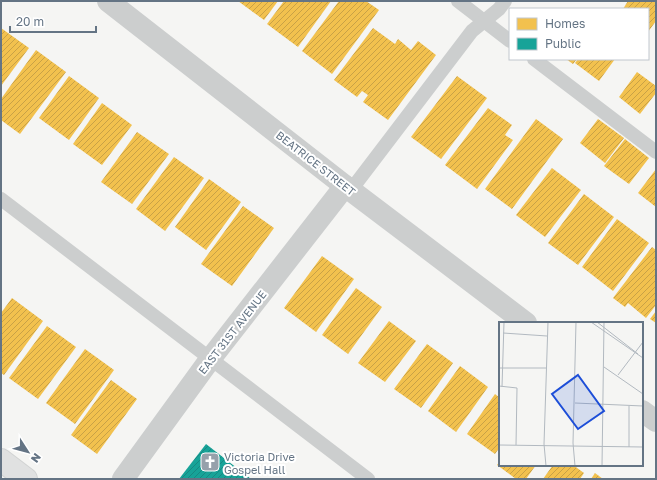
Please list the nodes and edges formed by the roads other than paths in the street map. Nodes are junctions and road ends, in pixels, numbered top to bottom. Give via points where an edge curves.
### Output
1 (108, 1) edge
2 (458, 1) edge
3 (506, 1) edge
4 (484, 21) junction
5 (509, 40) edge
6 (535, 60) edge
7 (656, 152) edge
8 (348, 188) junction
9 (1, 199) edge
10 (525, 322) edge
11 (211, 358) junction
12 (643, 412) edge
13 (656, 422) edge
14 (1, 460) edge
15 (26, 479) edge
16 (123, 479) edge
17 (368, 479) edge

1 - 8 street, BEATRICE STREET
2 - 4 lane
3 - 4 lane
4 - 5 lane
4 - 8 lane via 472,31
6 - 7 lane
8 - 10 street, BEATRICE STREET
8 - 11 street, EAST 31ST AVENUE
9 - 11 lane
11 - 16 street, EAST 31ST AVENUE
11 - 17 lane
12 - 13 street
14 - 15 street

